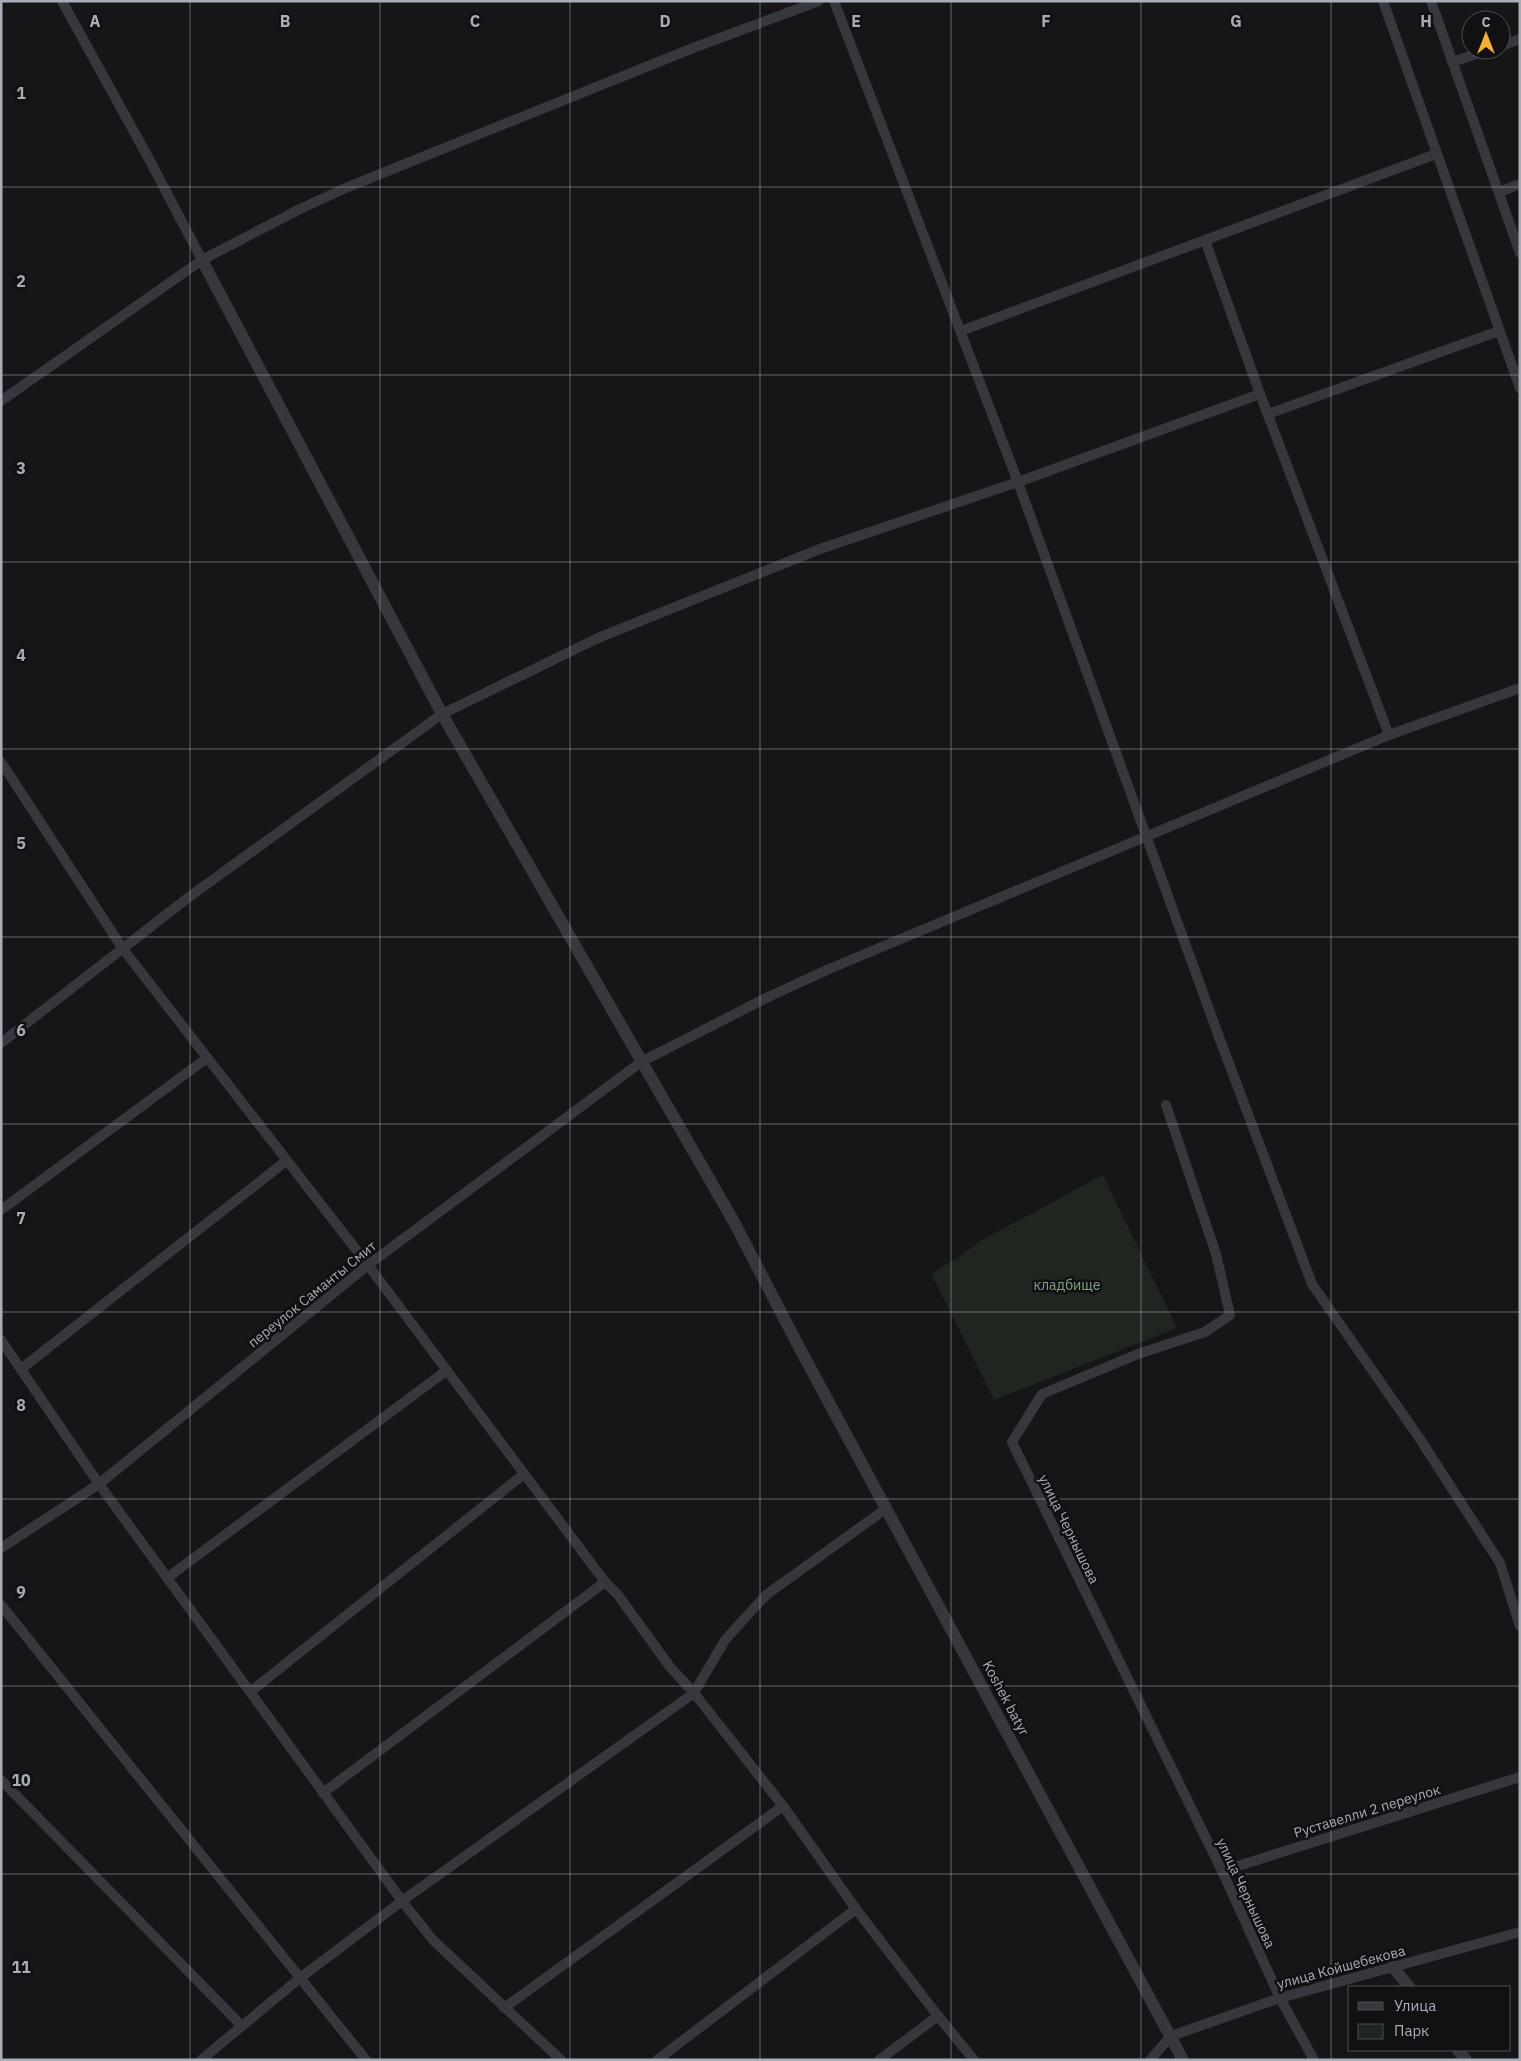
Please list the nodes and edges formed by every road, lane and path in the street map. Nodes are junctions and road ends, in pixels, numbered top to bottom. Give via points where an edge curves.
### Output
1 (62, 1) edge
2 (820, 1) edge
3 (834, 1) edge
4 (1383, 1) edge
5 (1431, 1) edge
6 (1461, 59) edge
7 (1452, 62) junction
8 (1436, 154) junction
9 (1520, 184) edge
10 (1499, 192) junction
11 (1205, 240) junction
12 (1520, 253) edge
13 (202, 260) junction
14 (961, 331) junction
15 (1499, 331) junction
16 (1516, 363) edge
17 (1520, 388) edge
18 (1260, 394) junction
19 (1, 401) edge
20 (1268, 414) junction
21 (1018, 482) junction
22 (1520, 688) edge
23 (442, 714) junction
24 (1389, 735) junction
25 (1, 762) edge
26 (1147, 838) junction
27 (123, 949) junction
28 (1, 1043) edge
29 (208, 1058) junction
30 (641, 1062) junction
31 (1166, 1105) dead end
32 (286, 1161) junction
33 (1, 1210) edge
34 (368, 1265) junction
35 (1, 1340) edge
36 (21, 1369) junction
37 (446, 1371) junction
38 (524, 1474) junction
39 (99, 1484) junction
40 (887, 1508) junction
41 (1, 1548) edge
42 (167, 1578) junction
43 (606, 1582) junction
44 (1, 1605) edge
45 (1520, 1626) edge
46 (250, 1692) junction
47 (694, 1693) junction
48 (1520, 1777) edge
49 (1, 1780) edge
50 (323, 1793) junction
51 (783, 1806) junction
52 (1222, 1871) junction
53 (402, 1901) junction
54 (856, 1910) junction
55 (1520, 1932) edge
56 (1393, 1967) junction
57 (300, 1978) junction
58 (1408, 1986) edge
59 (1280, 1998) junction
60 (504, 2008) junction
61 (938, 2016) junction
62 (241, 2025) junction
63 (1171, 2036) junction
64 (202, 2060) edge
65 (366, 2060) edge
66 (561, 2060) edge
67 (657, 2060) edge
68 (879, 2060) edge
69 (974, 2060) edge
70 (1150, 2060) edge
71 (1183, 2060) edge
72 (1314, 2060) edge

1 - 13 street
2 - 13 street via 693,48 348,187
3 - 14 street
4 - 8 street
5 - 7 street
6 - 7 street
7 - 10 street
8 - 11 street
8 - 15 street
9 - 10 street
10 - 12 street
11 - 14 street
11 - 18 street
13 - 19 street
13 - 23 street, Koshek batyr
14 - 21 street
15 - 16 street
15 - 20 street
16 - 17 street
18 - 20 street
18 - 21 street
20 - 24 street
21 - 23 street via 820,548 598,638
21 - 26 street
22 - 24 street, переулок Саманты Смит
23 - 27 street via 189,897
23 - 30 street, Koshek batyr
24 - 26 street, переулок Саманты Смит
25 - 27 street
26 - 30 street, переулок Саманты Смит via 1019,888 829,969
26 - 45 street via 1312,1284 1418,1436 1500,1564
27 - 28 street
27 - 29 street
29 - 32 street
29 - 33 street
30 - 34 street, переулок Саманты Смит
30 - 40 street, Koshek batyr via 734,1222
31 - 52 street, улица Чернышова via 1216,1254 1230,1315 1205,1332 1138,1354 1042,1394 1012,1442
32 - 34 street
32 - 36 street
34 - 37 street
34 - 39 street, переулок Саманты Смит
35 - 36 street
36 - 39 street
37 - 38 street
37 - 42 street
38 - 43 street
38 - 46 street
39 - 41 street, переулок Саманты Смит
39 - 42 street
40 - 47 street via 766,1595 725,1640
40 - 63 street, Koshek batyr
42 - 46 street
43 - 47 street via 670,1667
43 - 50 street
44 - 57 street
46 - 50 street
47 - 51 street
47 - 53 street
48 - 52 street, Руставелли 2 переулок
49 - 62 street
50 - 53 street
51 - 54 street
51 - 60 street
52 - 59 street, улица Чернышова
53 - 57 street
53 - 60 street via 433,1940
54 - 61 street
54 - 67 street
55 - 56 street, улица Койшебекова
56 - 58 street
56 - 59 street, улица Койшебекова
57 - 62 street
57 - 65 street
59 - 63 street, улица Койшебекова
59 - 72 street, улица Чернышова
60 - 66 street
61 - 68 street
61 - 69 street
62 - 64 street
63 - 70 street
63 - 71 street, Koshek batyr

